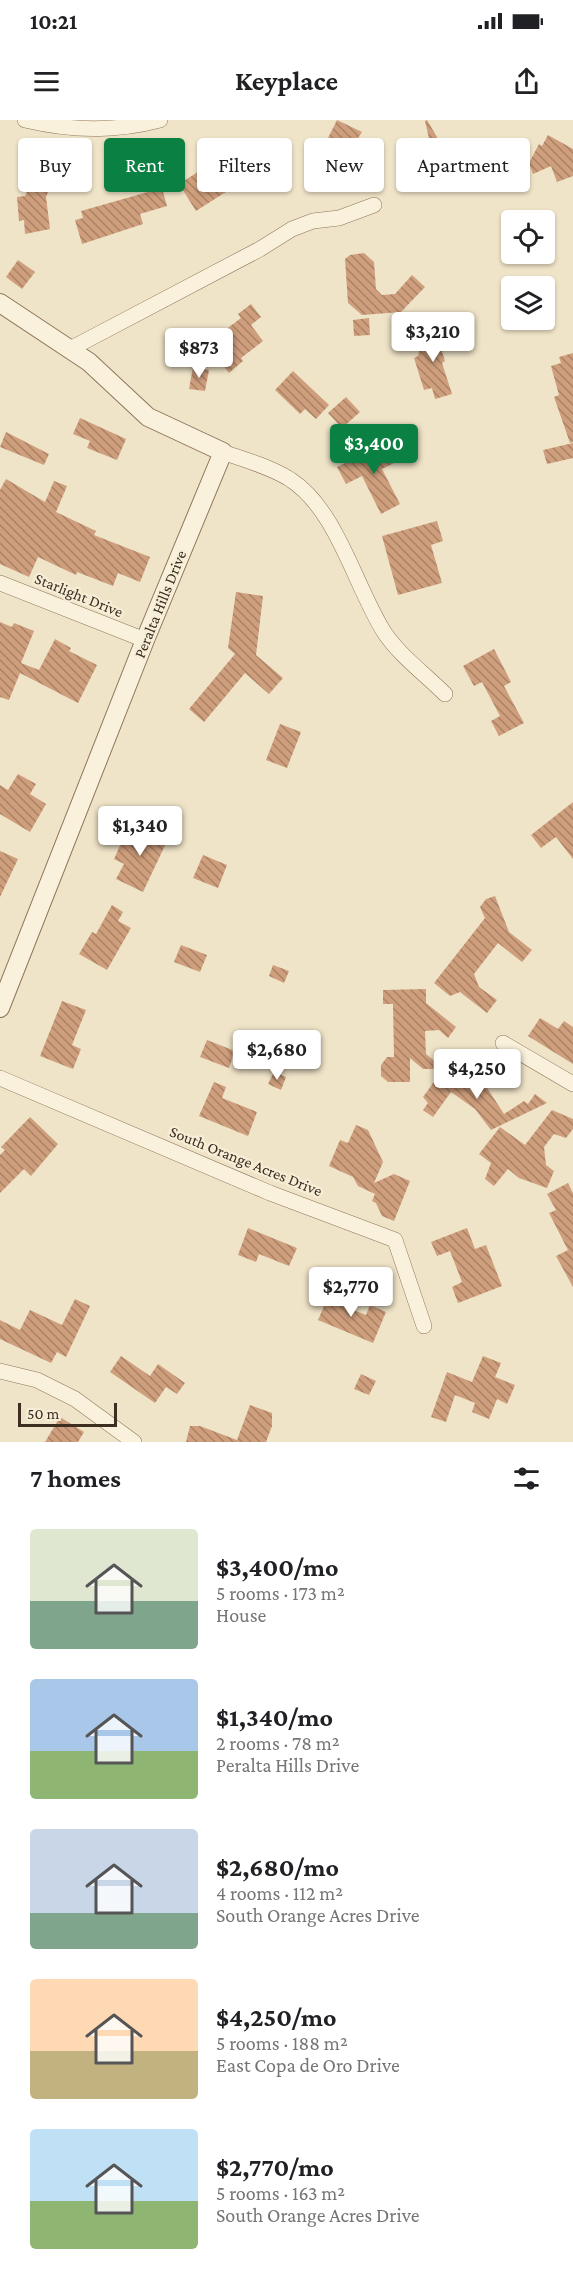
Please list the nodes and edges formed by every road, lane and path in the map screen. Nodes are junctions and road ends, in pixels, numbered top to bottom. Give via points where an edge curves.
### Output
1 (25, 120) edge
2 (160, 120) edge
3 (374, 205) dead end
4 (0, 303) edge
5 (70, 349) junction
6 (223, 452) junction
7 (0, 583) edge
8 (145, 640) junction
9 (445, 694) dead end
10 (0, 1008) edge
11 (503, 1043) dead end
12 (0, 1078) edge
13 (573, 1084) edge
14 (424, 1326) dead end
15 (0, 1371) edge
16 (134, 1442) edge

1 - 2 street via 87,130
3 - 5 street via 292,229
4 - 5 street
5 - 6 street via 148,417
6 - 8 street, Peralta Hills Drive
6 - 9 street via 291,480 313,500 386,634
7 - 8 street, Starlight Drive
8 - 10 street, Peralta Hills Drive
11 - 13 street
12 - 14 street, South Orange Acres Drive via 270,1192 395,1240
15 - 16 street via 37,1380 56,1390

